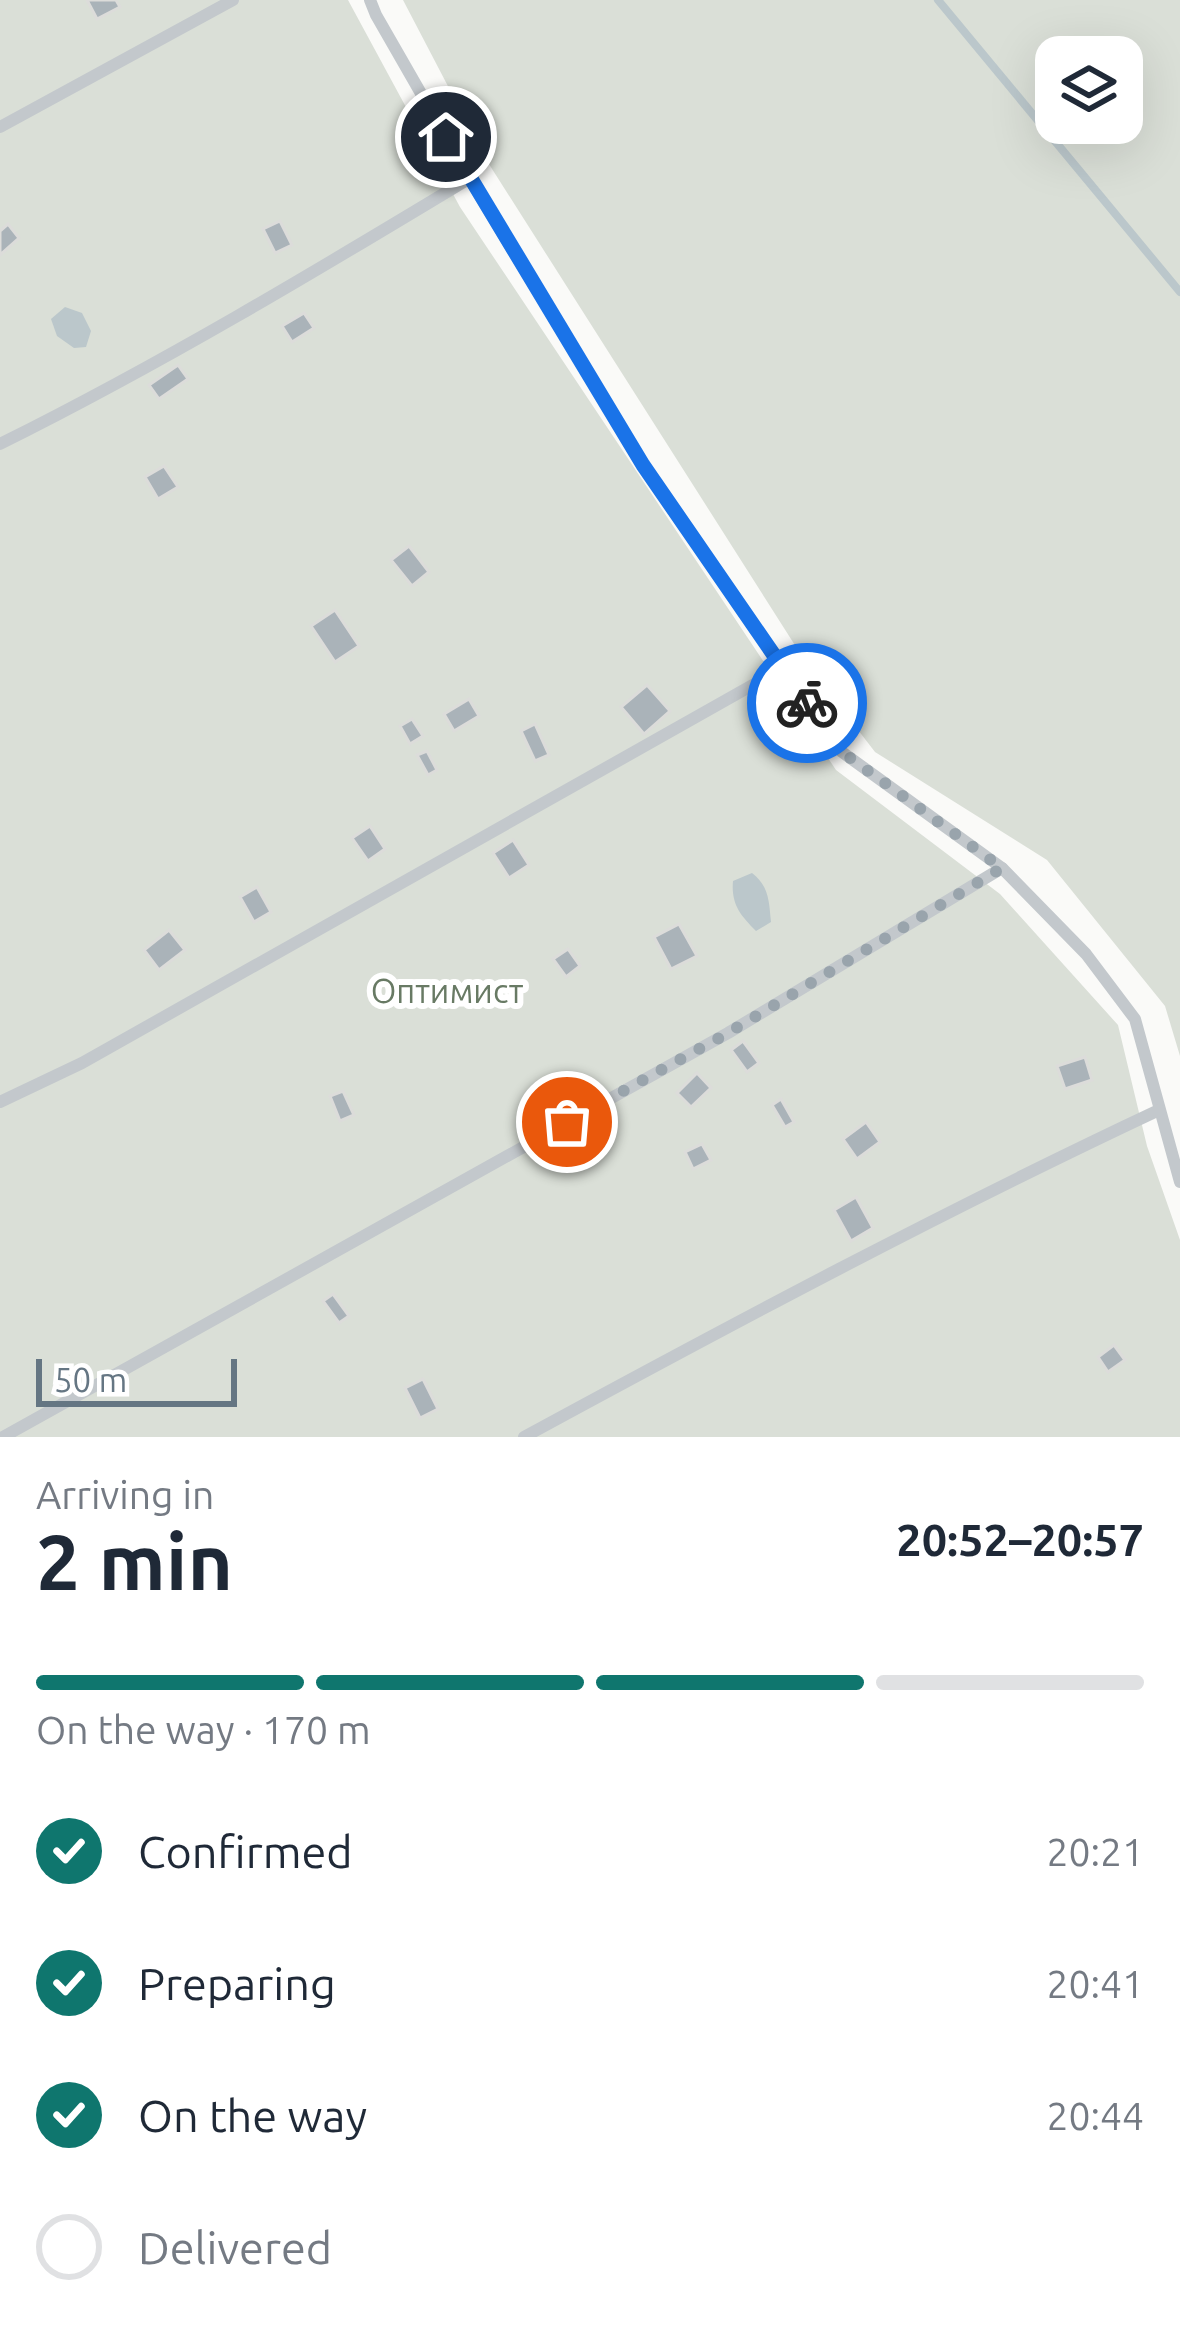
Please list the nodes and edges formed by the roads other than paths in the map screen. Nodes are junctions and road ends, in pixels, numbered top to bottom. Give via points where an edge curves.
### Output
1 (233, 0) edge
2 (370, 0) edge
3 (0, 127) edge
4 (470, 178) junction
5 (0, 444) edge
6 (782, 668) junction
7 (1002, 868) junction
8 (0, 1102) edge
9 (1160, 1110) junction
10 (1180, 1183) edge
11 (3, 1437) edge
12 (524, 1437) edge

1 - 3 lane
2 - 4 lane
4 - 5 lane
4 - 6 lane via 643,465
6 - 7 lane via 842,752
6 - 8 lane
7 - 9 lane via 1135,1019
7 - 11 lane via 728,1033
9 - 10 lane
9 - 12 lane

